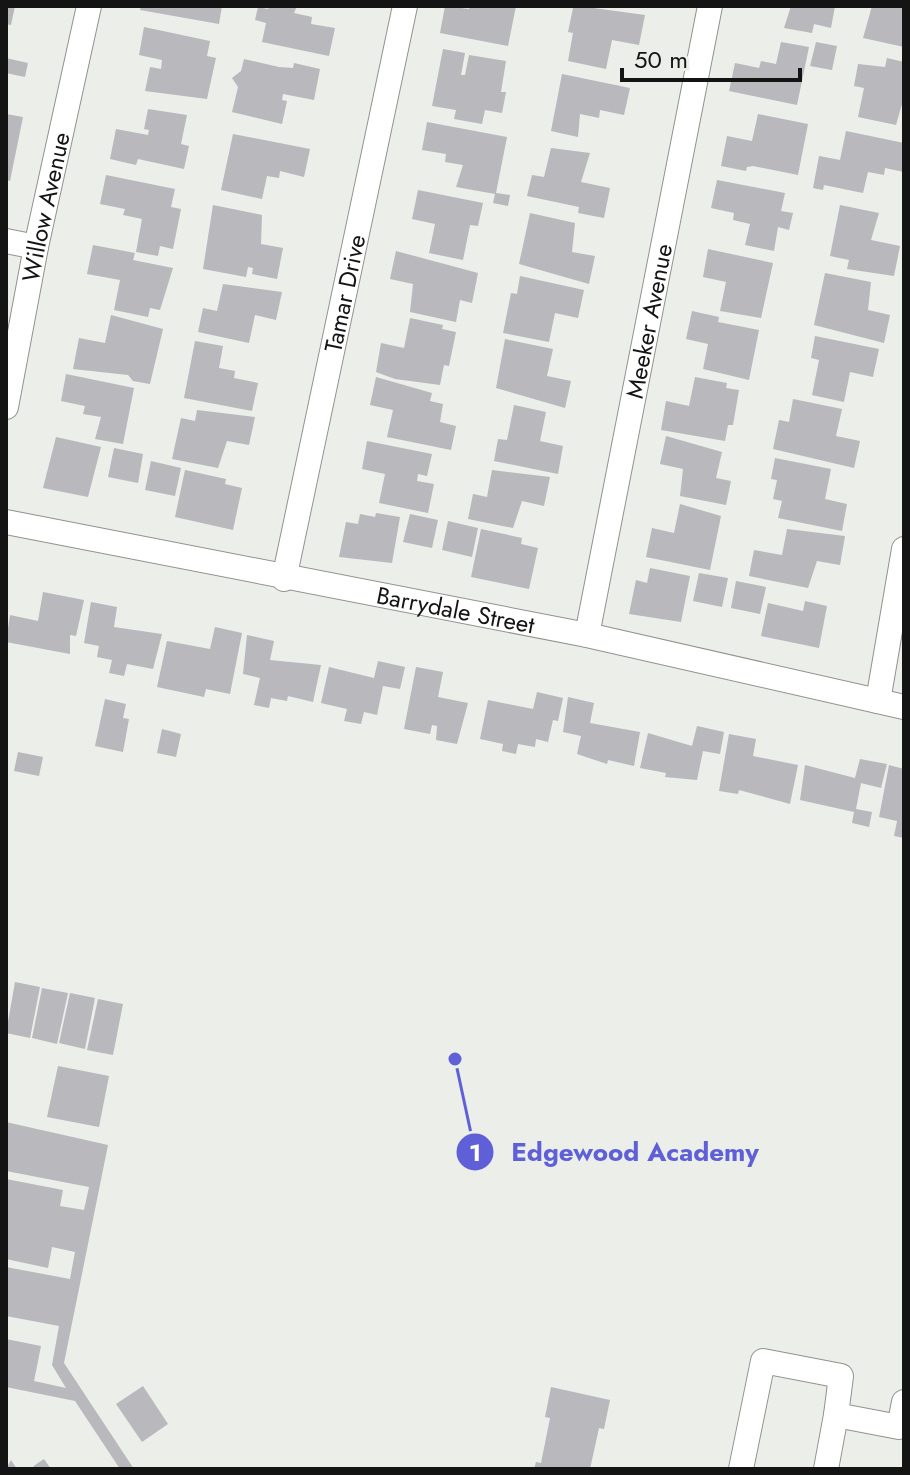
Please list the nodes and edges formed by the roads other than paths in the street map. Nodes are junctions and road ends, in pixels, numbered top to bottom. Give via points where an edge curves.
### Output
1 (89, 6) edge
2 (405, 6) edge
3 (710, 6) edge
4 (6, 241) edge
5 (36, 247) junction
6 (6, 407) edge
7 (6, 522) edge
8 (904, 549) edge
9 (284, 579) junction
10 (587, 635) junction
11 (878, 701) junction
12 (904, 707) edge
13 (904, 1402) edge
14 (836, 1415) junction
15 (741, 1469) edge
16 (826, 1469) edge

1 - 5 street, Willow Avenue
2 - 9 street, Tamar Drive
3 - 10 street, Meeker Avenue
4 - 5 street
5 - 6 street, Willow Avenue
7 - 9 street, Barrydale Street
8 - 11 street
9 - 10 street, Barrydale Street
10 - 11 street, Barrydale Street
11 - 12 street, Barrydale Street
13 - 14 street via 899,1427
14 - 15 street via 841,1376 763,1361
14 - 16 street

